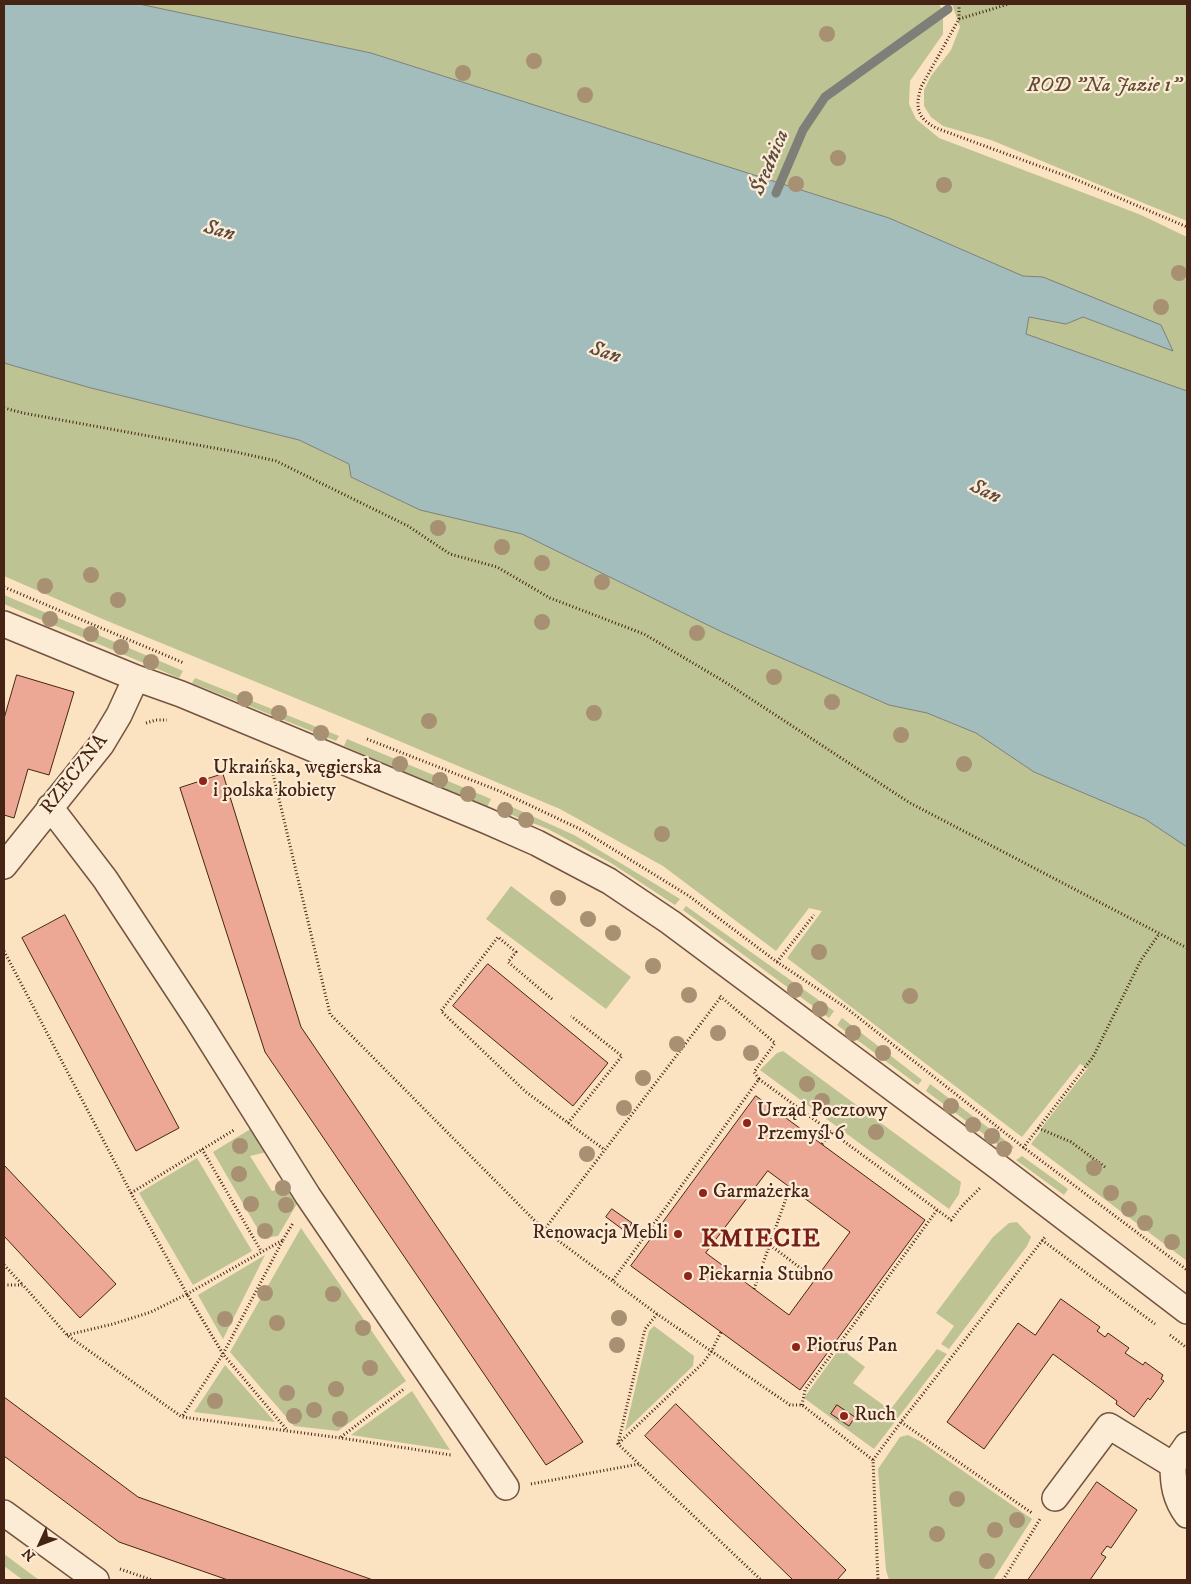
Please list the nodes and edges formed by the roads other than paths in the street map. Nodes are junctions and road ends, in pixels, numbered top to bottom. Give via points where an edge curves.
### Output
1 (4, 624) edge
2 (136, 678) junction
3 (50, 807) junction
4 (4, 866) edge
5 (1187, 1311) edge
6 (1180, 1455) edge
7 (517, 1486) road end
8 (1054, 1498) road end
9 (4, 1513) edge
10 (1187, 1515) edge
11 (96, 1580) edge

1 - 2 street
2 - 3 street, RZECZNA via 101,745
2 - 5 street via 487,821 609,881 670,922
3 - 4 street, RZECZNA
3 - 7 street via 105,879 308,1196 481,1450
6 - 8 street via 1109,1426
6 - 10 street via 1173,1485
9 - 11 street

